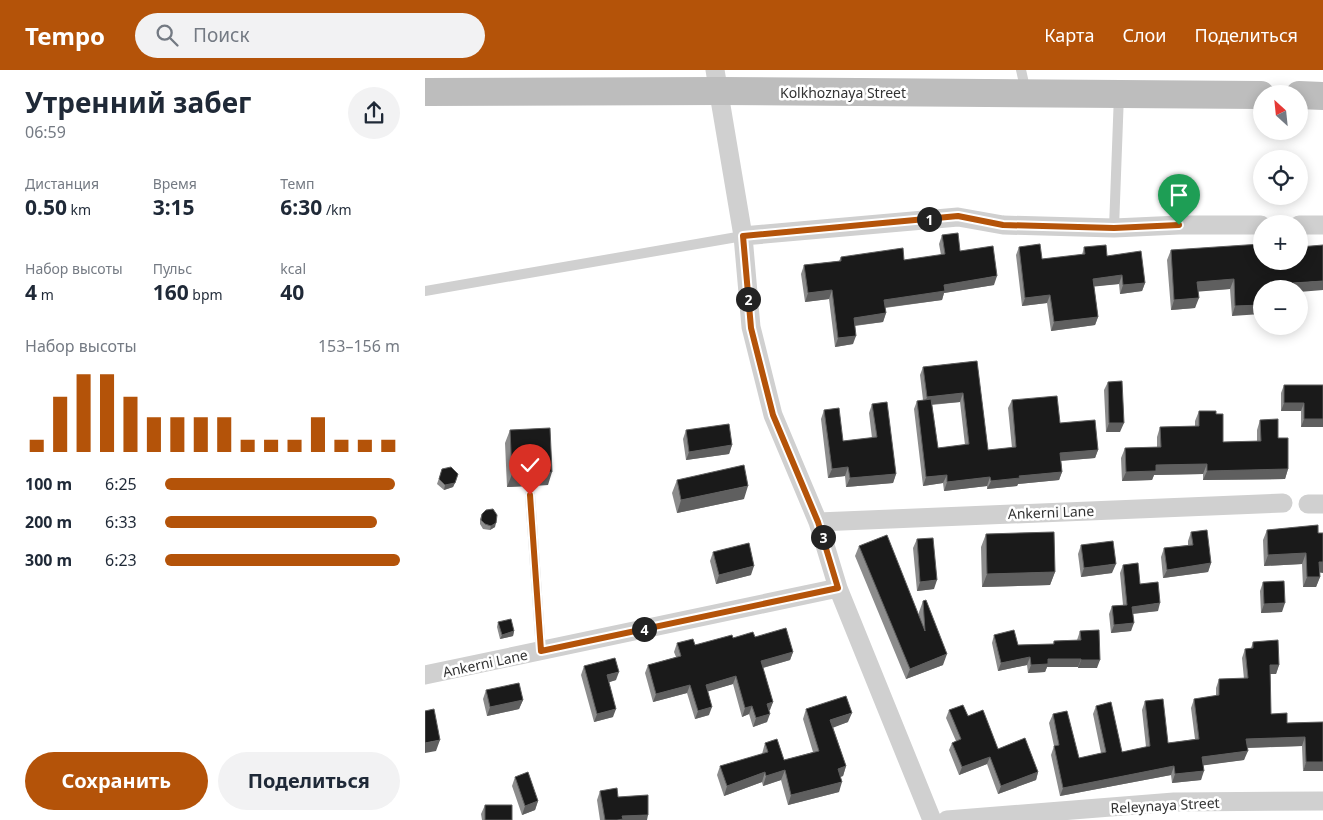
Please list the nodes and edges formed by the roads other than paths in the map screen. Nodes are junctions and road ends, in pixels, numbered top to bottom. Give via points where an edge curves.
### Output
1 (717, 81) edge
2 (1024, 82) edge
3 (425, 92) edge
4 (1119, 94) junction
5 (1253, 95) edge
6 (1308, 95) edge
7 (1323, 96) edge
8 (1253, 225) edge
9 (1308, 225) edge
10 (1323, 225) edge
11 (1114, 228) junction
12 (743, 236) junction
13 (425, 291) edge
14 (530, 495) dead end
15 (1283, 503) dead end
16 (818, 522) junction
17 (838, 588) junction
18 (541, 651) junction
19 (425, 675) edge
20 (1323, 801) edge
21 (932, 820) edge
22 (947, 820) edge

1 - 2 main road, Kolkhoznaya Street
1 - 3 main road, Kolkhoznaya Street
1 - 12 street
2 - 4 main road, Kolkhoznaya Street
4 - 5 main road, Kolkhoznaya Street
4 - 11 lane
6 - 7 main road
8 - 11 street
9 - 10 street
11 - 12 street via 1003,225 958,216
12 - 13 lane
12 - 16 street via 751,328 773,415
14 - 18 lane
15 - 16 street, Ankerni Lane
16 - 17 street
17 - 18 street, Ankerni Lane
17 - 21 street
18 - 19 street, Ankerni Lane
20 - 22 street, Releynaya Street via 1174,802

